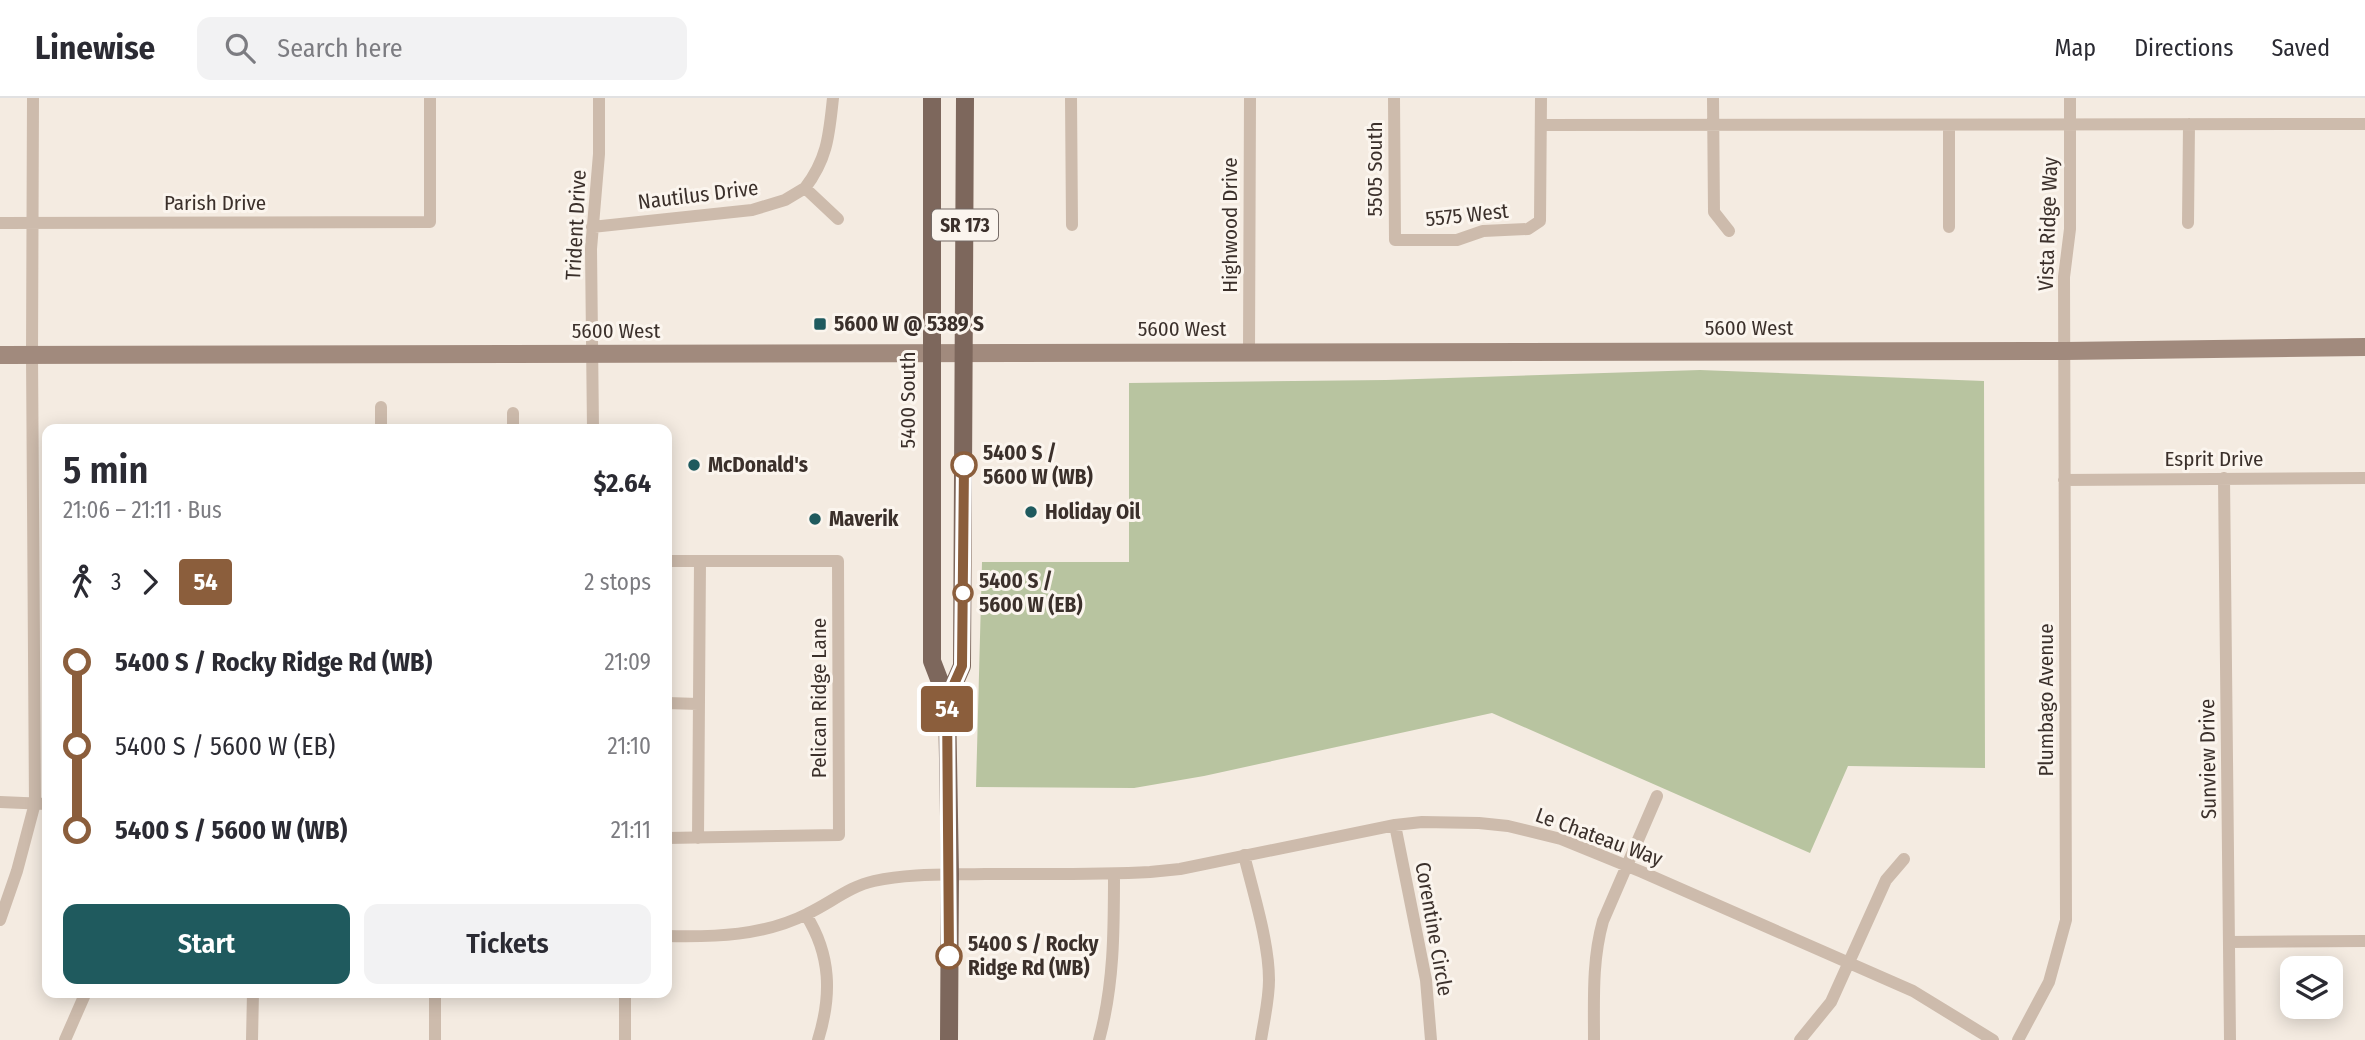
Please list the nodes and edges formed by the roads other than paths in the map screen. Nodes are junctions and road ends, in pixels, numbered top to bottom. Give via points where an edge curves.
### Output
1 (33, 98) edge
2 (430, 98) edge
3 (599, 98) edge
4 (833, 98) edge
5 (932, 98) edge
6 (965, 98) edge
7 (1071, 98) edge
8 (1250, 98) edge
9 (1394, 98) edge
10 (1541, 98) edge
11 (1713, 98) edge
12 (2070, 98) edge
13 (1713, 124) junction
14 (2070, 124) junction
15 (2189, 124) junction
16 (2365, 124) edge
17 (1542, 125) junction
18 (1949, 125) junction
19 (805, 188) junction
20 (838, 219) dead end
21 (32, 222) junction
22 (0, 223) edge
23 (2188, 223) dead end
24 (1072, 225) dead end
25 (593, 227) junction
26 (1949, 227) dead end
27 (1729, 231) dead end
28 (1395, 240) joint
29 (2365, 347) edge
30 (2065, 351) junction
31 (965, 352) junction
32 (1249, 352) junction
33 (931, 353) junction
34 (592, 354) junction
35 (0, 355) edge
36 (32, 355) junction
37 (381, 407) dead end
38 (513, 413) dead end
39 (381, 424) edge
40 (513, 424) edge
41 (593, 424) edge
42 (2224, 478) junction
43 (2365, 478) edge
44 (2064, 480) junction
45 (672, 561) edge
46 (700, 562) junction
47 (947, 700) junction
48 (672, 704) edge
49 (698, 704) junction
50 (1657, 796) dead end
51 (0, 802) edge
52 (41, 803) edge
53 (1395, 825) junction
54 (672, 838) edge
55 (698, 838) junction
56 (1244, 855) junction
57 (1904, 859) dead end
58 (1627, 867) junction
59 (950, 874) junction
60 (1114, 874) junction
61 (806, 915) junction
62 (0, 920) edge
63 (672, 936) edge
64 (2365, 941) edge
65 (2230, 942) junction
66 (1849, 963) junction
67 (83, 998) edge
68 (253, 998) edge
69 (435, 998) edge
70 (625, 998) edge
71 (65, 1040) edge
72 (252, 1040) edge
73 (435, 1040) edge
74 (625, 1040) edge
75 (818, 1040) edge
76 (949, 1040) edge
77 (1099, 1040) edge
78 (1261, 1040) edge
79 (1431, 1040) edge
80 (1594, 1040) edge
81 (1800, 1040) edge
82 (1993, 1040) edge
83 (2018, 1040) edge
84 (2230, 1040) edge

1 - 21 street
2 - 21 street, Parish Drive via 430,222
3 - 25 street, Trident Drive
4 - 19 street via 824,156
5 - 33 main road, 5400 South / SR 173
6 - 31 main road, 5400 South / SR 173
7 - 24 street
8 - 32 street, Highwood Drive
9 - 28 street, 5505 South
10 - 17 street
11 - 13 street
12 - 14 street, Vista Ridge Way
13 - 17 street
13 - 18 street
13 - 27 street via 1714,212
14 - 15 street
14 - 18 street
14 - 30 street, Vista Ridge Way
15 - 16 street
15 - 23 street
17 - 28 street, 5575 West via 1540,220 1528,229 1483,231 1457,240
18 - 26 street
19 - 20 street
19 - 25 street, Nautilus Drive via 768,207
21 - 22 street, Parish Drive
21 - 36 street
25 - 34 street, Trident Drive
29 - 30 main road, 5600 West
30 - 32 main road, 5600 West
30 - 44 street, Plumbago Avenue
31 - 32 main road, 5600 West
31 - 33 main road, 5600 West
31 - 47 main road, 5400 South / SR 173 via 962,666
33 - 34 main road, 5600 West
33 - 47 main road, 5400 South / SR 173 via 932,661
34 - 36 main road, 5600 West
34 - 41 street, Trident Drive
35 - 36 main road, 5600 West
36 - 52 street
37 - 39 street
38 - 40 street
42 - 43 street, Esprit Drive
42 - 44 street, Esprit Drive
42 - 65 street, Sunview Drive
44 - 83 street, Plumbago Avenue via 2066,920 2049,982
45 - 46 street
46 - 49 street
46 - 55 street, Pelican Ridge Lane via 838,561 839,835
47 - 59 main road, 5400 South / SR 173
48 - 49 street
49 - 55 street
50 - 58 street
51 - 52 street
52 - 62 street
53 - 56 street, Le Chateau Way
53 - 58 street, Le Chateau Way via 1508,826 1561,839
53 - 79 street, Corentine Circle via 1424,968
54 - 55 street
56 - 60 street, Le Chateau Way via 1180,869
56 - 78 street via 1267,955 1269,999
57 - 66 street via 1886,880
58 - 66 street, Le Chateau Way
58 - 80 street via 1597,942
59 - 60 street, Le Chateau Way
59 - 61 street, Le Chateau Way via 871,881
59 - 76 main road, 5400 South / SR 173
60 - 77 street via 1113,972
61 - 63 street, Le Chateau Way via 754,932
61 - 75 street via 818,934 824,957 826,1015
64 - 65 street
65 - 84 street, Sunview Drive
66 - 81 street via 1831,1002
66 - 82 street, Le Chateau Way via 1913,990
67 - 71 street
68 - 72 street
69 - 73 street
70 - 74 street

